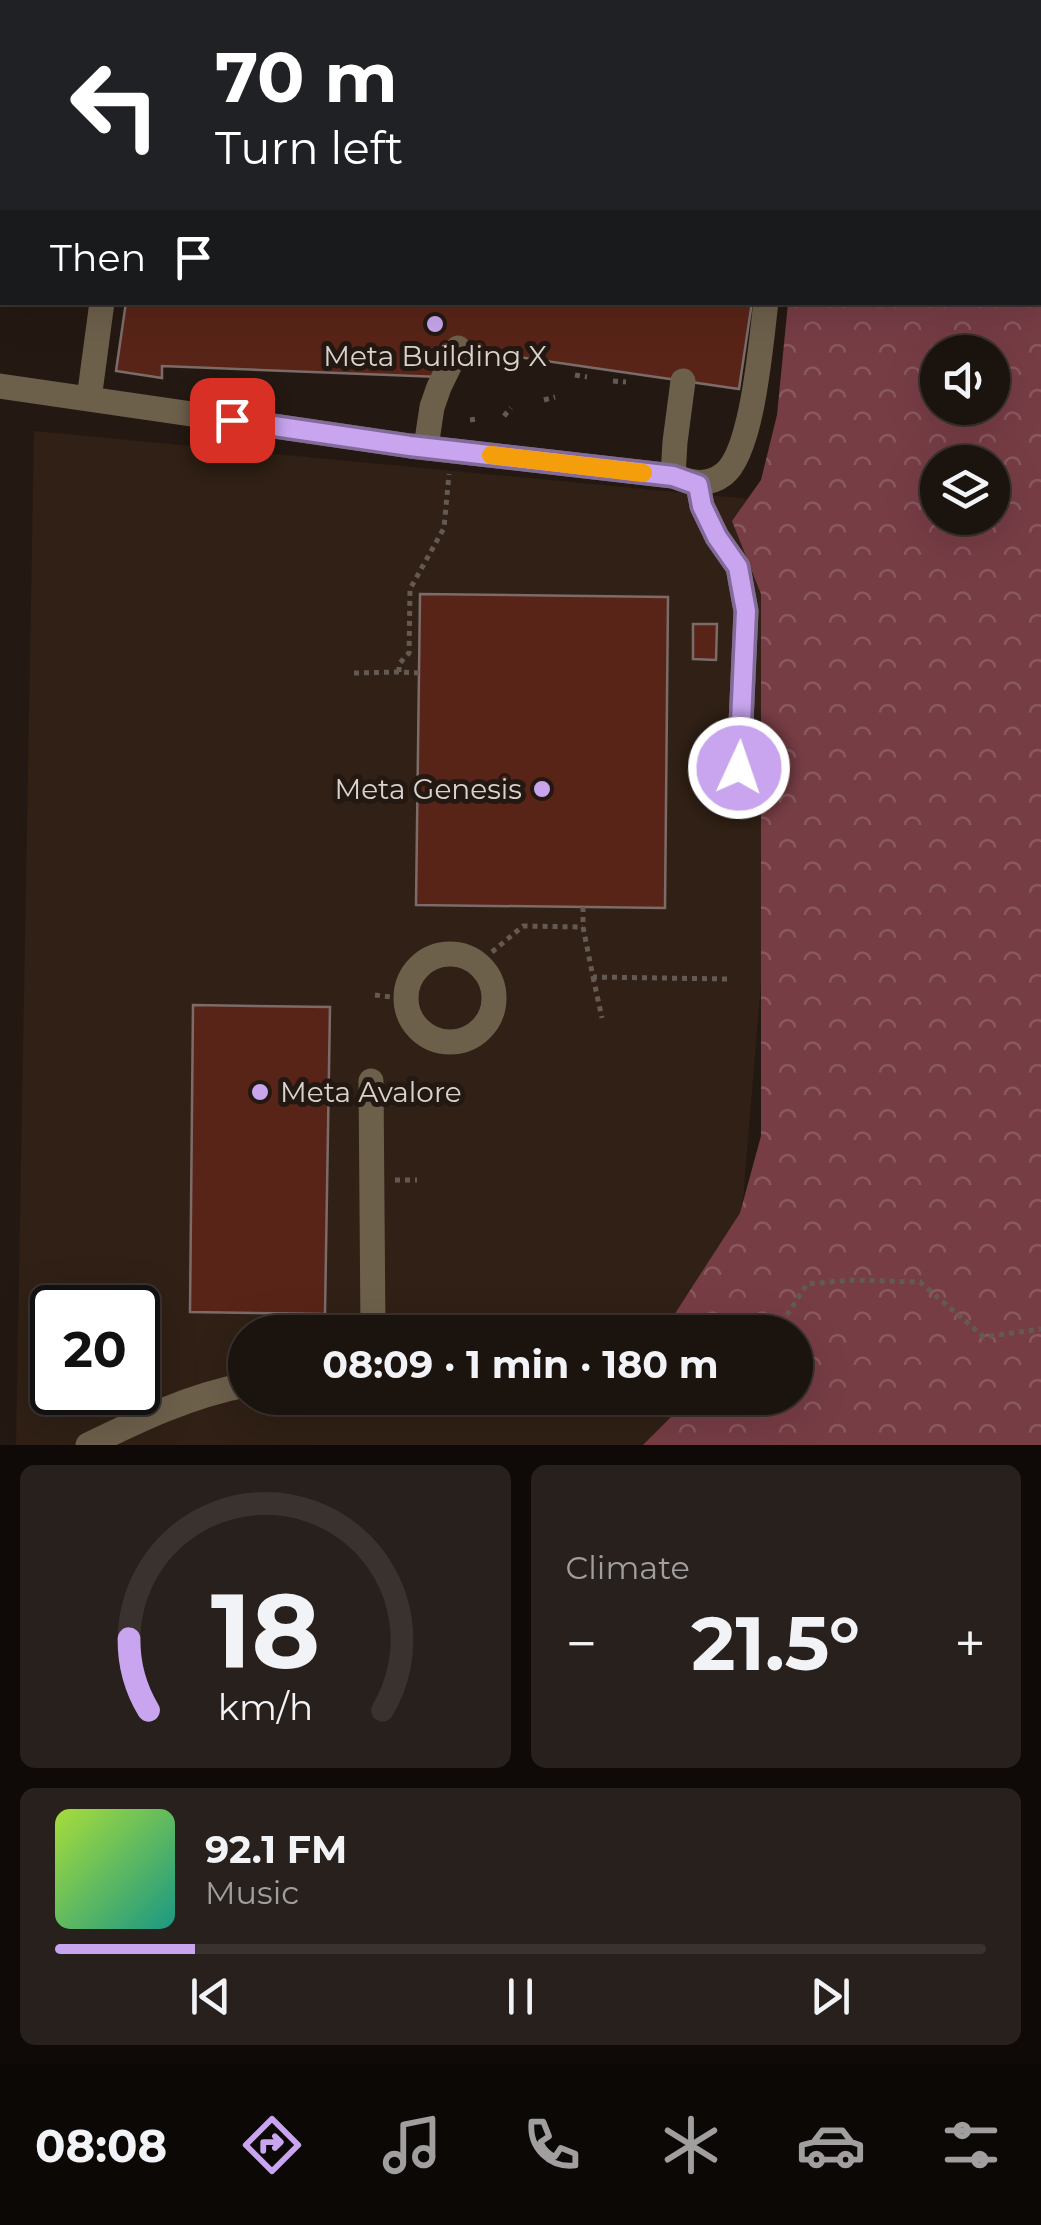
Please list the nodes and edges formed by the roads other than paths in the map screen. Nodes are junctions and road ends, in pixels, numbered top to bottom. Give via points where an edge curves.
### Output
1 (102, 305) edge
2 (766, 305) edge
3 (458, 348) dead end
4 (684, 380) dead end
5 (0, 386) edge
6 (89, 398) junction
7 (426, 447) junction
8 (673, 476) junction
9 (698, 485) junction
10 (739, 768) dead end
11 (372, 1081) dead end
12 (373, 1315) edge
13 (228, 1388) edge
14 (88, 1445) edge

1 - 6 lane
2 - 9 lane via 744,442 728,472
3 - 7 lane via 432,407
4 - 8 lane
5 - 6 lane
6 - 7 lane
7 - 8 lane
8 - 9 lane
9 - 10 lane via 717,537 738,567 746,611
11 - 12 lane
13 - 14 lane via 154,1412

